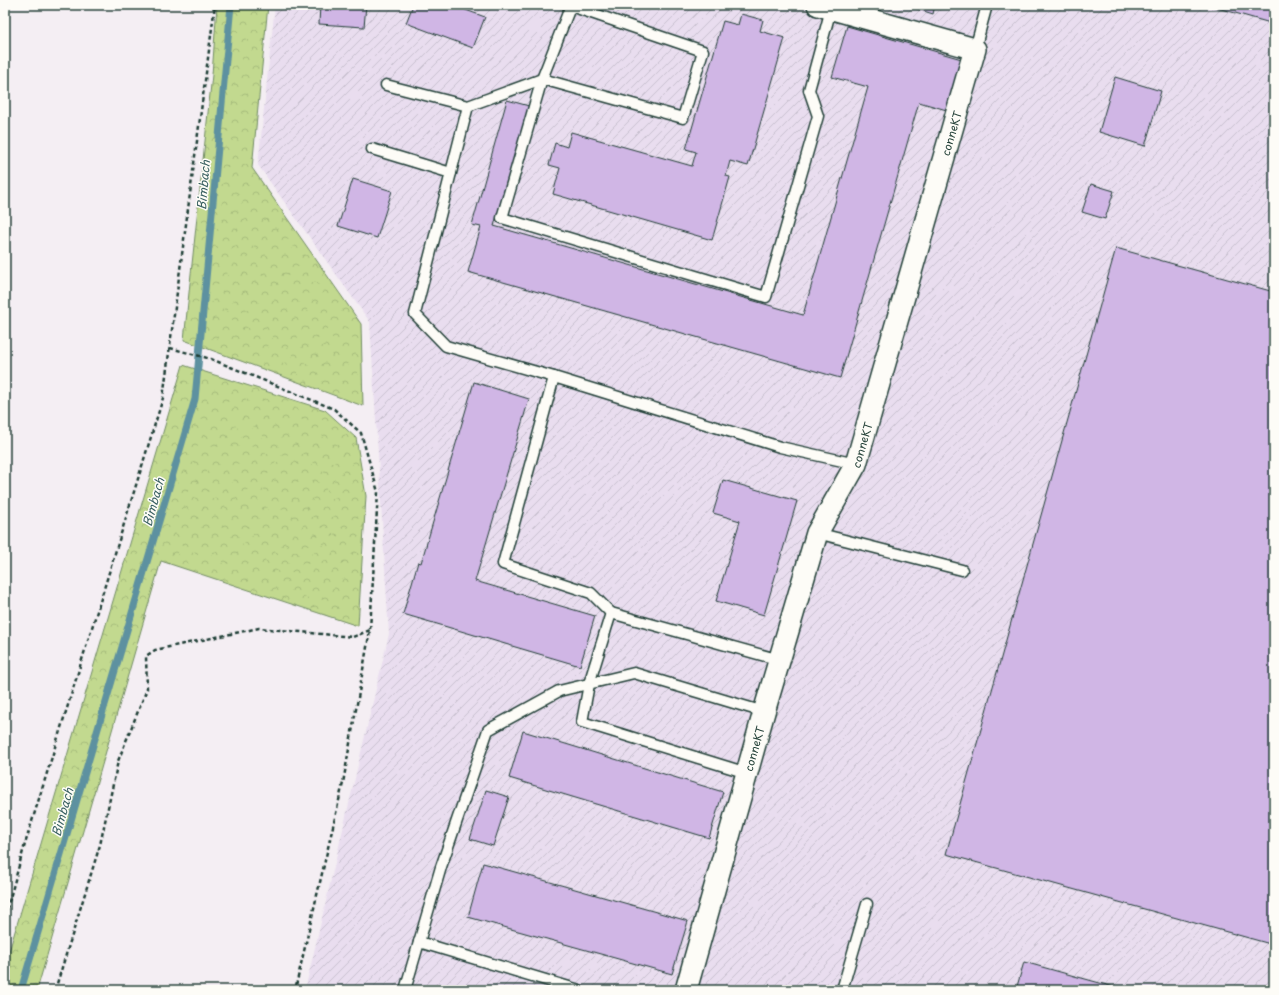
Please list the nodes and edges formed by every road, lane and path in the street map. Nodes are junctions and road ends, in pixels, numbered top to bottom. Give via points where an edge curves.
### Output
1 (215, 5) edge
2 (571, 5) edge
3 (987, 5) edge
4 (825, 7) edge
5 (975, 49) junction
6 (542, 79) junction
7 (386, 85) dead end
8 (468, 106) junction
9 (372, 149) dead end
10 (451, 173) junction
11 (170, 348) junction
12 (554, 377) junction
13 (856, 464) junction
14 (817, 532) junction
15 (962, 570) dead end
16 (612, 613) junction
17 (370, 630) junction
18 (780, 660) junction
19 (589, 684) junction
20 (764, 712) junction
21 (747, 773) junction
22 (867, 904) dead end
23 (5, 916) edge
24 (419, 942) junction
25 (55, 990) edge
26 (295, 990) edge
27 (405, 990) edge
28 (579, 990) edge
29 (686, 990) edge
30 (842, 990) edge

1 - 11 path
2 - 6 lane
2 - 6 lane via 703,51 683,118
3 - 5 lane
4 - 5 street
4 - 6 lane via 809,90 818,116 766,297 502,218
5 - 13 street, conneKT
6 - 8 lane
7 - 8 lane
8 - 10 lane
9 - 10 lane
10 - 12 lane via 415,314 446,346
11 - 17 path via 211,359 334,409 361,434 378,492
11 - 23 path via 163,398
12 - 13 lane via 780,447
12 - 16 lane via 503,564 591,594
13 - 14 street, conneKT
14 - 15 lane
14 - 18 street, conneKT
16 - 18 lane
16 - 19 lane
17 - 25 path via 353,637 259,628 155,650 146,656 147,690 118,761 100,845
17 - 26 path via 343,783
18 - 20 street, conneKT
19 - 20 lane via 634,673
19 - 21 lane via 582,722
19 - 24 lane via 559,691 488,730 441,867
20 - 21 street, conneKT
21 - 29 street, conneKT
22 - 30 lane
24 - 27 lane
24 - 28 lane

